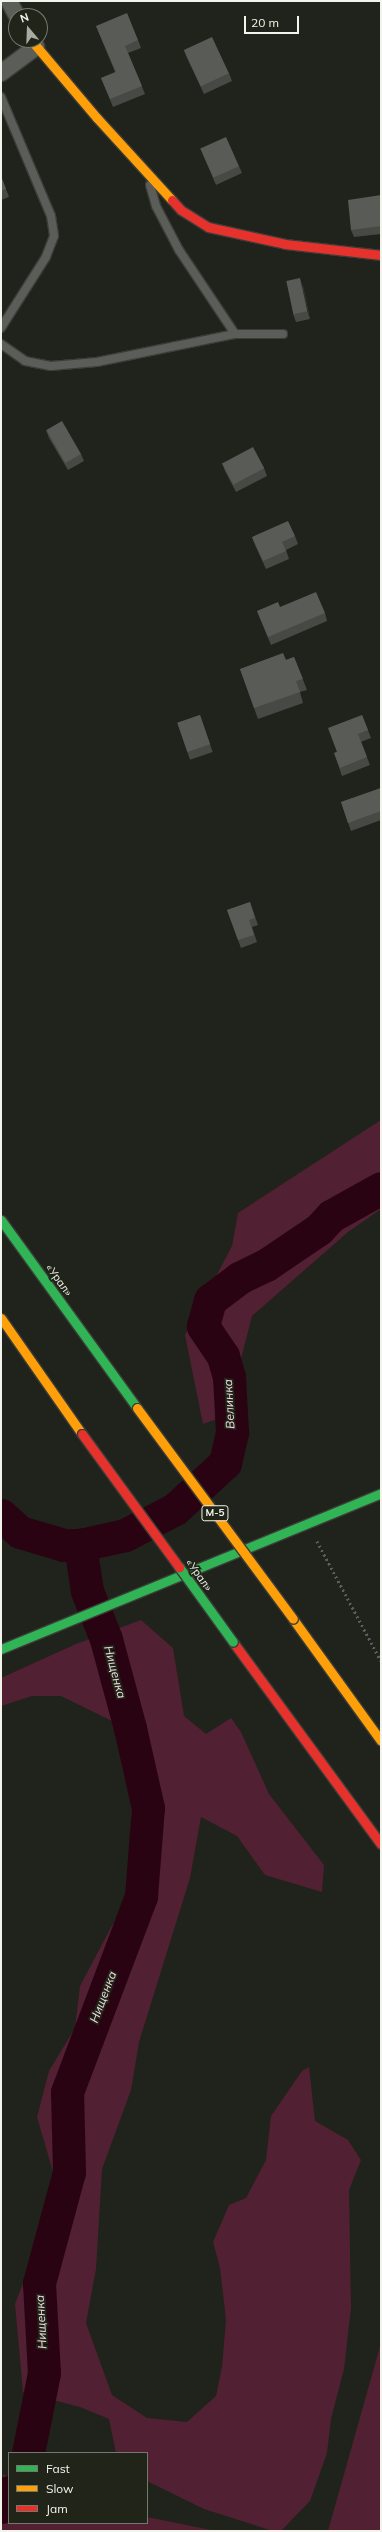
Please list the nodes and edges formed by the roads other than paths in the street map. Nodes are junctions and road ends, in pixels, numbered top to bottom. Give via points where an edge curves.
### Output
1 (28, 48) edge
2 (38, 48) edge
3 (1, 73) edge
4 (1, 97) edge
5 (146, 172) junction
6 (381, 255) edge
7 (1, 328) edge
8 (235, 334) junction
9 (283, 334) dead end
10 (1, 344) edge
11 (1, 1220) edge
12 (1, 1318) edge
13 (381, 1493) edge
14 (1, 1649) edge
15 (381, 1741) edge
16 (381, 1844) edge

1 - 3 street
2 - 5 main road
4 - 7 lane via 51,216 54,236 46,257
5 - 6 main road via 181,210 208,227 285,244
5 - 8 lane via 156,206 179,250
8 - 9 lane
8 - 10 lane via 97,362 52,366 25,361
11 - 15 main road, «Урал» / М-5, bridge
12 - 16 main road, «Урал», bridge via 232,1642
13 - 14 main road

